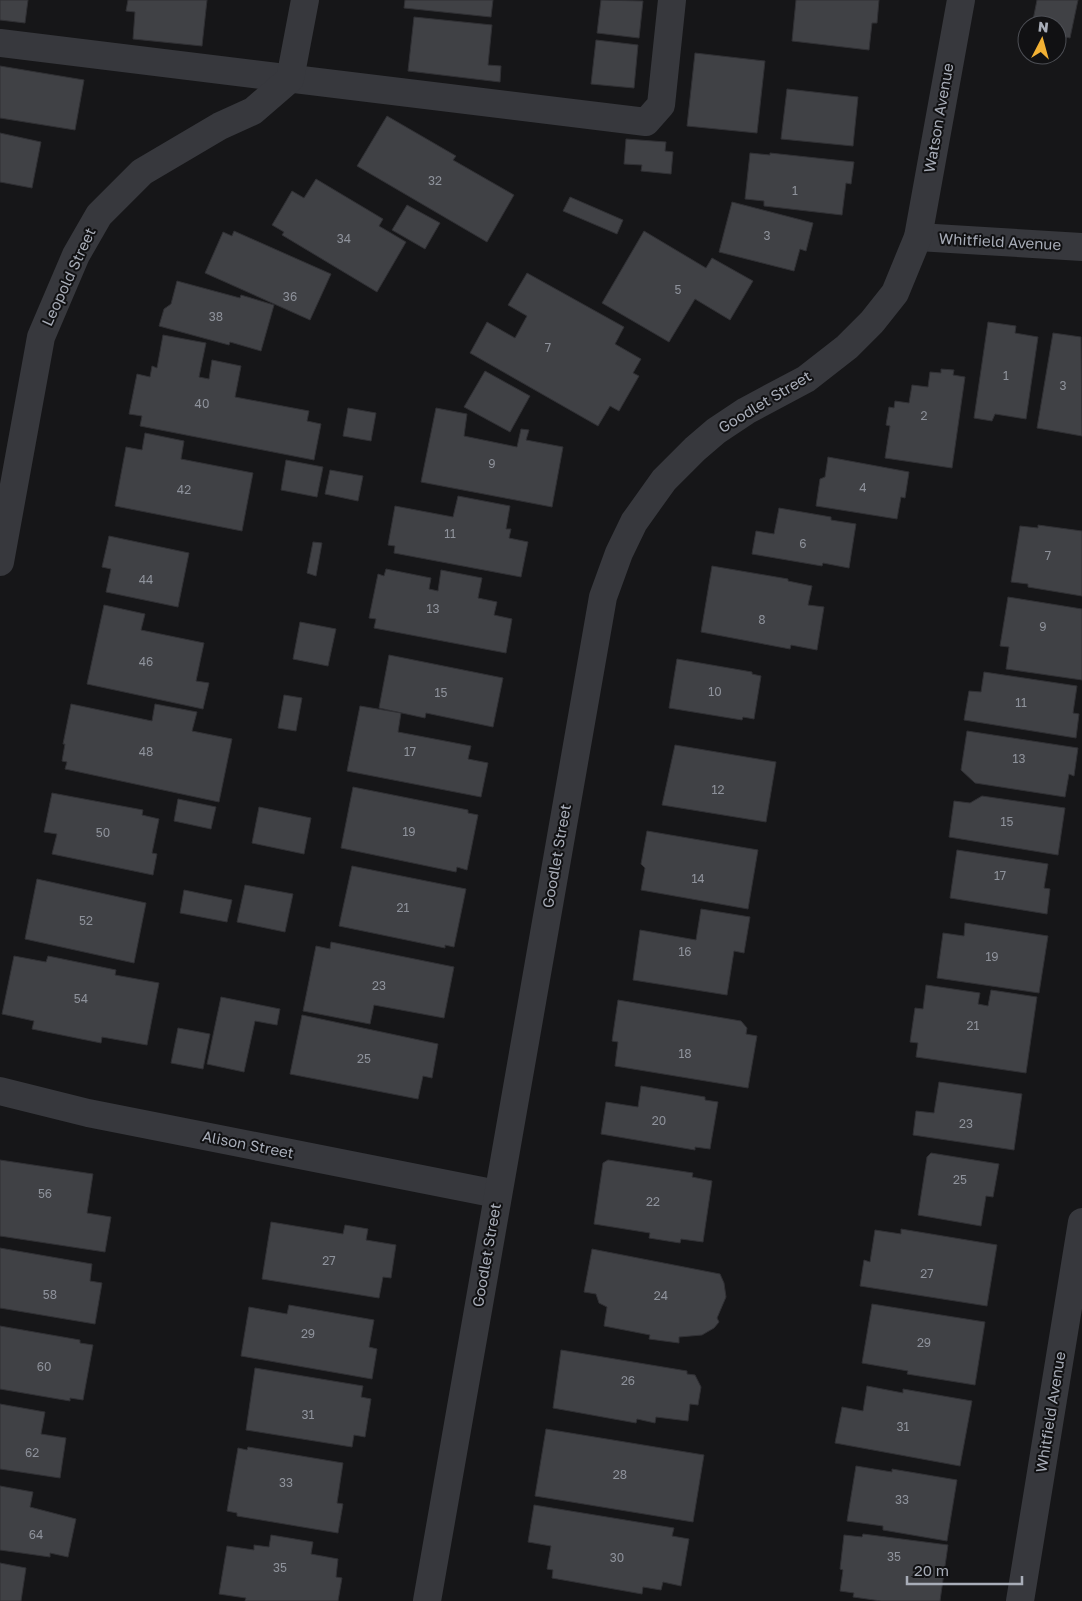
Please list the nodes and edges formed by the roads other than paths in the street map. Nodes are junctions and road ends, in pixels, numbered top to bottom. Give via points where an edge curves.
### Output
1 (305, 0) edge
2 (672, 0) edge
3 (961, 0) edge
4 (0, 43) edge
5 (290, 79) junction
6 (918, 237) junction
7 (1082, 247) edge
8 (0, 562) edge
9 (0, 1092) edge
10 (497, 1194) junction
11 (1082, 1222) edge
12 (427, 1601) edge
13 (1020, 1601) edge

1 - 5 street
2 - 5 street via 661,105 646,122
3 - 6 street, Watson Avenue
4 - 5 street
5 - 8 street, Leopold Street via 253,111 220,126 142,172 98,215 76,255 41,337
6 - 7 street, Whitfield Avenue
6 - 10 street, Goodlet Street via 895,292 872,322 847,347 806,379 746,412 695,449 664,480 634,522 619,553 603,597
9 - 10 street, Alison Street
10 - 12 street, Goodlet Street
11 - 13 street, Whitfield Avenue

